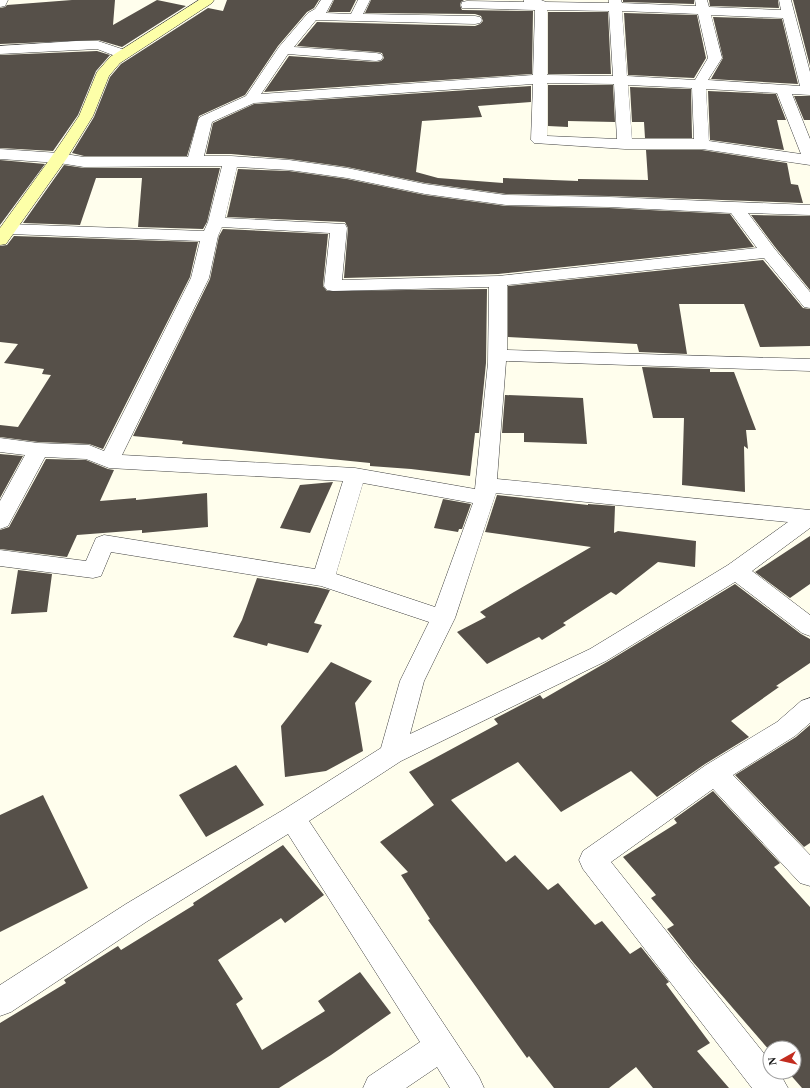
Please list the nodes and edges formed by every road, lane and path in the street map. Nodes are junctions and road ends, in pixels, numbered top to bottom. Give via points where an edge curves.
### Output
1 (2, 0) edge
2 (208, 0) edge
3 (327, 0) edge
4 (364, 0) edge
5 (785, 0) edge
6 (0, 3) edge
7 (465, 3) edge
8 (535, 3) edge
9 (615, 4) edge
10 (702, 5) edge
11 (789, 14) junction
12 (313, 16) junction
13 (355, 18) junction
14 (0, 50) edge
15 (284, 50) junction
16 (123, 54) junction
17 (376, 57) dead end
18 (540, 79) junction
19 (620, 80) junction
20 (699, 84) junction
21 (783, 90) junction
22 (809, 91) edge
23 (251, 98) junction
24 (625, 144) junction
25 (702, 144) junction
26 (0, 154) edge
27 (59, 158) junction
28 (810, 159) edge
29 (195, 161) junction
30 (231, 161) junction
31 (736, 208) junction
32 (810, 210) edge
33 (213, 229) junction
34 (5, 234) edge
35 (768, 252) junction
36 (498, 281) junction
37 (810, 303) edge
38 (498, 355) junction
39 (810, 365) edge
40 (0, 445) edge
41 (38, 450) junction
42 (108, 461) junction
43 (355, 475) junction
44 (485, 492) junction
45 (809, 517) edge
46 (0, 521) edge
47 (0, 558) edge
48 (736, 571) junction
49 (323, 578) junction
50 (444, 618) junction
51 (810, 627) edge
52 (810, 708) edge
53 (392, 754) junction
54 (715, 774) junction
55 (292, 818) junction
56 (810, 874) edge
57 (0, 1002) edge
58 (441, 1046) junction
59 (379, 1088) edge
60 (468, 1088) edge
61 (772, 1088) edge

1 - 6 street
2 - 16 main road
3 - 12 street via 320,12
4 - 13 street
5 - 11 street
7 - 8 street
7 - 13 street via 479,24
8 - 9 street
8 - 18 street
9 - 10 street
9 - 19 street
10 - 11 street
10 - 20 street via 715,58
11 - 22 street
12 - 13 street
12 - 15 street
14 - 16 street via 76,44 98,45
15 - 17 street
15 - 23 street
16 - 27 main road via 102,75 86,116
18 - 19 street
18 - 23 street
18 - 24 street via 539,140
19 - 20 street
19 - 24 street
20 - 21 street
20 - 25 street
21 - 22 street
21 - 28 street
23 - 29 street via 205,120
24 - 25 street
25 - 28 street
26 - 27 street
27 - 29 street via 84,162
27 - 34 main road
29 - 30 street
30 - 31 street via 347,173 425,189 506,200
30 - 33 street
31 - 32 street
31 - 35 street
33 - 34 street
33 - 36 street via 339,228 333,286
33 - 42 street via 200,278
35 - 36 street
35 - 37 street
36 - 38 street
38 - 39 street
38 - 44 street
40 - 41 street
41 - 42 street via 88,452
41 - 46 street
42 - 43 street
43 - 44 street
43 - 49 street
44 - 45 street
44 - 50 street
45 - 48 street
47 - 49 street via 93,570 104,543
48 - 51 street
48 - 53 street via 598,655
49 - 50 street
50 - 53 street via 412,681
52 - 54 street via 786,729
53 - 55 street
54 - 56 street
54 - 61 street via 593,860
55 - 57 street via 136,913
55 - 58 street
58 - 59 street
58 - 60 street

